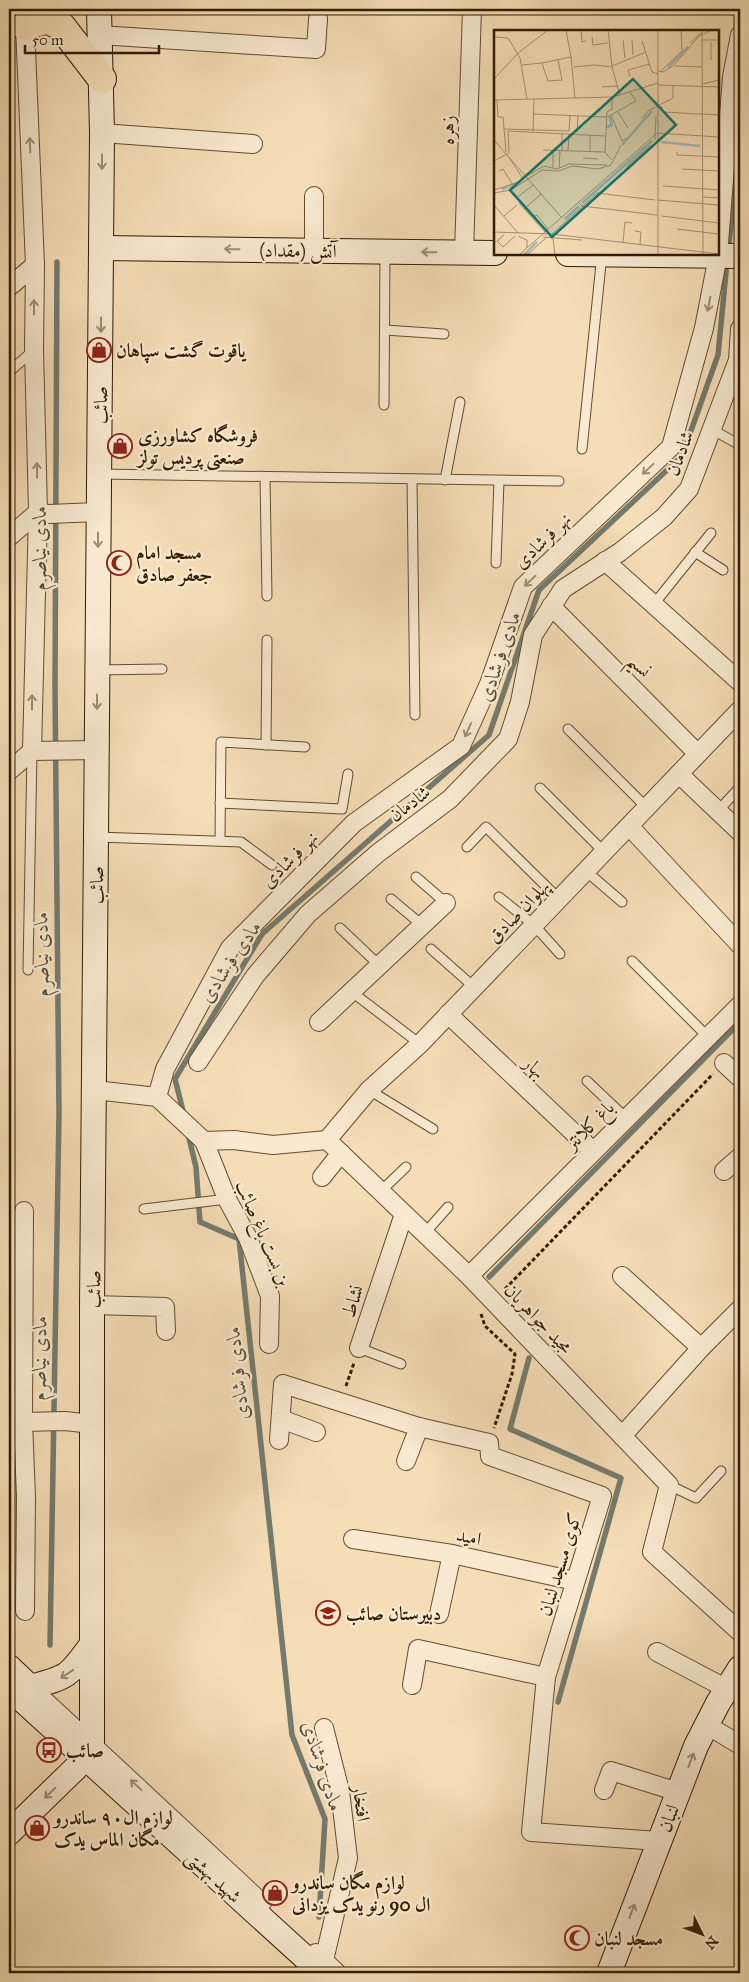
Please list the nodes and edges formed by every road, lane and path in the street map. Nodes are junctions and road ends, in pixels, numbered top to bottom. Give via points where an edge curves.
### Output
1 (99, 9) edge
2 (472, 9) edge
3 (318, 18) dead end
4 (24, 25) edge
5 (99, 34) junction
6 (740, 35) edge
7 (102, 79) junction
8 (102, 133) junction
9 (254, 144) dead end
10 (314, 196) dead end
11 (101, 248) junction
12 (314, 250) junction
13 (385, 251) junction
14 (464, 252) junction
15 (494, 253) edge
16 (602, 255) edge
17 (665, 255) edge
18 (728, 256) edge
19 (35, 265) junction
20 (9, 287) edge
21 (740, 328) edge
22 (385, 330) junction
23 (444, 334) dead end
24 (34, 350) junction
25 (739, 360) edge
26 (9, 372) edge
27 (460, 402) dead end
28 (384, 405) dead end
29 (711, 429) junction
30 (740, 445) edge
31 (582, 449) dead end
32 (100, 474) junction
33 (265, 477) junction
34 (412, 479) junction
35 (445, 480) junction
36 (499, 481) junction
37 (559, 482) dead end
38 (98, 512) junction
39 (50, 513) junction
40 (711, 532) dead end
41 (9, 536) edge
42 (695, 552) junction
43 (605, 561) junction
44 (496, 563) dead end
45 (723, 570) dead end
46 (268, 596) dead end
47 (654, 604) junction
48 (552, 606) junction
49 (267, 640) dead end
50 (162, 669) dead end
51 (97, 670) junction
52 (740, 682) edge
53 (740, 710) edge
54 (415, 715) dead end
55 (568, 729) dead end
56 (266, 744) junction
57 (305, 747) dead end
58 (96, 750) junction
59 (32, 751) junction
60 (698, 754) junction
61 (9, 771) edge
62 (348, 774) dead end
63 (680, 774) junction
64 (740, 787) edge
65 (540, 788) dead end
66 (220, 802) junction
67 (647, 808) junction
68 (718, 811) junction
69 (629, 826) junction
70 (740, 832) edge
71 (96, 837) junction
72 (220, 841) junction
73 (467, 847) dead end
74 (604, 852) junction
75 (272, 865) dead end
76 (586, 871) junction
77 (416, 877) dead end
78 (499, 897) dead end
79 (391, 899) dead end
80 (559, 899) junction
81 (622, 902) dead end
82 (446, 903) joint
83 (534, 925) junction
84 (422, 926) junction
85 (340, 928) dead end
86 (740, 945) edge
87 (431, 949) dead end
88 (560, 954) dead end
89 (632, 961) dead end
90 (380, 966) junction
91 (28, 970) dead end
92 (474, 987) junction
93 (352, 992) junction
94 (740, 1005) edge
95 (448, 1014) junction
96 (319, 1022) dead end
97 (708, 1037) junction
98 (420, 1044) junction
99 (198, 1062) dead end
100 (724, 1063) joint
101 (740, 1078) edge
102 (587, 1081) dead end
103 (95, 1090) junction
104 (369, 1090) junction
105 (157, 1097) junction
106 (626, 1118) junction
107 (433, 1128) dead end
108 (327, 1140) junction
109 (204, 1141) junction
110 (593, 1151) junction
111 (341, 1153) junction
112 (740, 1157) edge
113 (406, 1167) dead end
114 (724, 1171) dead end
115 (322, 1177) dead end
116 (381, 1191) junction
117 (227, 1199) junction
118 (448, 1207) dead end
119 (144, 1209) dead end
120 (24, 1211) dead end
121 (404, 1214) junction
122 (425, 1233) junction
123 (469, 1276) junction
124 (622, 1276) dead end
125 (92, 1305) junction
126 (486, 1305) junction
127 (740, 1309) edge
128 (166, 1331) dead end
129 (269, 1344) dead end
130 (359, 1348) junction
131 (701, 1348) junction
132 (401, 1364) dead end
133 (341, 1402) junction
134 (281, 1419) junction
135 (28, 1422) junction
136 (92, 1424) junction
137 (420, 1427) junction
138 (316, 1432) dead end
139 (622, 1436) junction
140 (279, 1440) dead end
141 (489, 1443) junction
142 (406, 1461) dead end
143 (721, 1471) dead end
144 (669, 1485) junction
145 (353, 1539) dead end
146 (452, 1554) junction
147 (575, 1581) junction
148 (25, 1612) dead end
149 (439, 1614) dead end
150 (740, 1632) edge
151 (92, 1644) junction
152 (657, 1652) dead end
153 (9, 1667) edge
154 (740, 1668) edge
155 (546, 1677) junction
156 (412, 1685) dead end
157 (20, 1688) edge
158 (727, 1689) junction
159 (707, 1725) junction
160 (324, 1728) dead end
161 (740, 1745) edge
162 (93, 1752) junction
163 (604, 1790) dead end
164 (678, 1792) junction
165 (9, 1833) edge
166 (659, 1841) junction
167 (322, 1970) edge
168 (337, 1973) edge
169 (608, 1973) edge

1 - 5 main road, صائب
2 - 14 street, زهره
3 - 5 street via 316,48
4 - 7 main road via 48,19 62,28
19 -> 4 street
5 - 7 main road, صائب
6 - 18 street, نهر فرشادی via 732,77
7 - 8 main road, صائب
8 - 9 street
8 -> 11 main road, صائب
10 - 12 street
12 -> 11 main road, آتش (مقداد)
11 -> 32 main road, صائب
12 - 13 main road, آتش (مقداد)
14 -> 13 main road, آتش (مقداد)
13 - 22 lane
14 - 15 main road, آتش (مقداد)
16 - 31 lane
17 - 18 main road
18 -> 105 street, نهر فرشادی via 671,447 523,588 489,684 461,746 354,823 230,948 165,1070
19 - 20 street
24 -> 19 street
21 - 25 street, شادمان
22 - 23 lane
22 - 28 lane
24 - 26 lane
39 -> 24 street
25 - 29 street, شادمان
27 - 35 lane
29 - 30 lane
29 - 43 street, شادمان via 689,490 664,517
32 - 33 lane
32 - 38 main road, صائب
33 - 34 lane
33 - 46 lane
34 - 35 lane
34 - 54 lane
35 - 36 lane
36 - 37 lane
36 - 44 lane
38 - 39 street
38 -> 51 main road, صائب
39 - 41 street
59 -> 39 street
40 - 42 lane
42 - 45 lane
42 - 47 lane
43 - 47 street
43 - 48 street, شادمان via 563,589
47 - 52 street
48 - 60 street, نسیم
48 - 99 street, شادمان via 533,635 520,702 508,739 450,799 378,853 308,914 255,976
49 - 56 lane
50 - 51 lane
51 -> 58 main road, صائب
53 - 60 street, پهلوان صادق
55 - 67 lane
56 - 57 lane
56 - 66 lane via 221,742
58 - 59 street
58 - 71 main road, صائب
59 - 61 street
59 - 91 lane
60 - 63 street, پهلوان صادق
62 - 66 lane via 342,809
63 - 67 street, پهلوان صادق
63 - 68 street
64 - 68 lane
65 - 74 lane
66 - 72 lane
67 - 69 street, پهلوان صادق
68 - 70 street
69 - 74 street, پهلوان صادق
69 - 86 street
71 - 72 lane
71 - 103 main road, صائب
72 - 75 lane via 241,842
73 - 80 lane via 486,827
74 - 76 street, پهلوان صادق
76 - 80 street, پهلوان صادق
76 - 81 lane
77 - 82 lane
78 - 83 lane
79 - 84 lane
80 - 83 street, پهلوان صادق
82 - 84 street
83 - 88 lane
83 - 92 street, پهلوان صادق
84 - 90 street
85 - 90 lane
87 - 92 lane
89 - 97 lane
90 - 93 street
92 - 95 street, پهلوان صادق
93 - 96 street
93 - 98 lane
94 - 97 street, باغ کلانتر
95 - 98 street, پهلوان صادق
95 - 110 street, بهار
97 - 106 street, باغ کلانتر
98 - 104 street, پهلوان صادق
100 - 101 street
100 - 126 path
102 - 106 lane
103 - 105 street
103 - 125 main road, صائب
104 - 107 lane
104 - 108 street, پهلوان صادق
105 - 109 street
106 - 110 street, باغ کلانتر
108 - 109 street via 273,1145 234,1140
108 - 111 street, مجید جواهریان
109 - 117 street, بن بست باغ صائب
110 - 123 street, باغ کلانتر
111 - 115 street
111 - 116 street, مجید جواهریان
112 - 114 street
113 - 116 lane
116 - 121 street, مجید جواهریان
117 - 119 lane
117 - 129 street, بن بست باغ صائب via 248,1238 270,1296
118 - 122 lane
120 - 135 street
121 - 122 street, مجید جواهریان
121 - 130 street, نشاط
122 - 123 street, مجید جواهریان
123 - 126 street, مجید جواهریان
124 - 131 street
125 - 128 street via 165,1308
125 - 136 main road, صائب
126 - 139 street, مجید جواهریان
126 - 141 path via 485,1326 515,1354 512,1374
127 - 131 street
130 - 132 lane
130 - 133 path
131 - 139 street
133 - 134 street via 284,1384
133 - 137 street
134 - 138 street
134 - 140 street
135 - 136 street
135 - 148 street
136 - 151 main road, صائب
137 - 141 street
137 - 142 street
139 - 144 street, مجید جواهریان
141 - 147 street, کوی مسجد لنبان via 490,1456 602,1496
143 - 144 lane via 696,1498
144 - 150 street via 652,1552
145 - 146 street, امید
146 - 147 street, امید
146 - 149 street
147 - 155 street, کوی مسجد لنبان
151 -> 157 main road via 72,1672 58,1680
151 - 162 main road, صائب
152 - 158 street
153 - 157 main road, شهید بهشتی
154 - 158 main road, لنبان
155 - 156 street via 418,1649
155 - 166 street, کوی مسجد لنبان via 531,1832
157 - 162 main road, شهید بهشتی
158 - 159 main road, لنبان
159 - 161 street
164 -> 159 main road, لنبان
160 - 167 street, افتخار via 340,1791 348,1858
162 -> 165 main road
162 - 167 main road, شهید بهشتی
163 - 164 street via 611,1771
164 - 166 main road, لنبان
169 -> 166 main road, لنبان
167 - 168 street, شهید بهشتی

